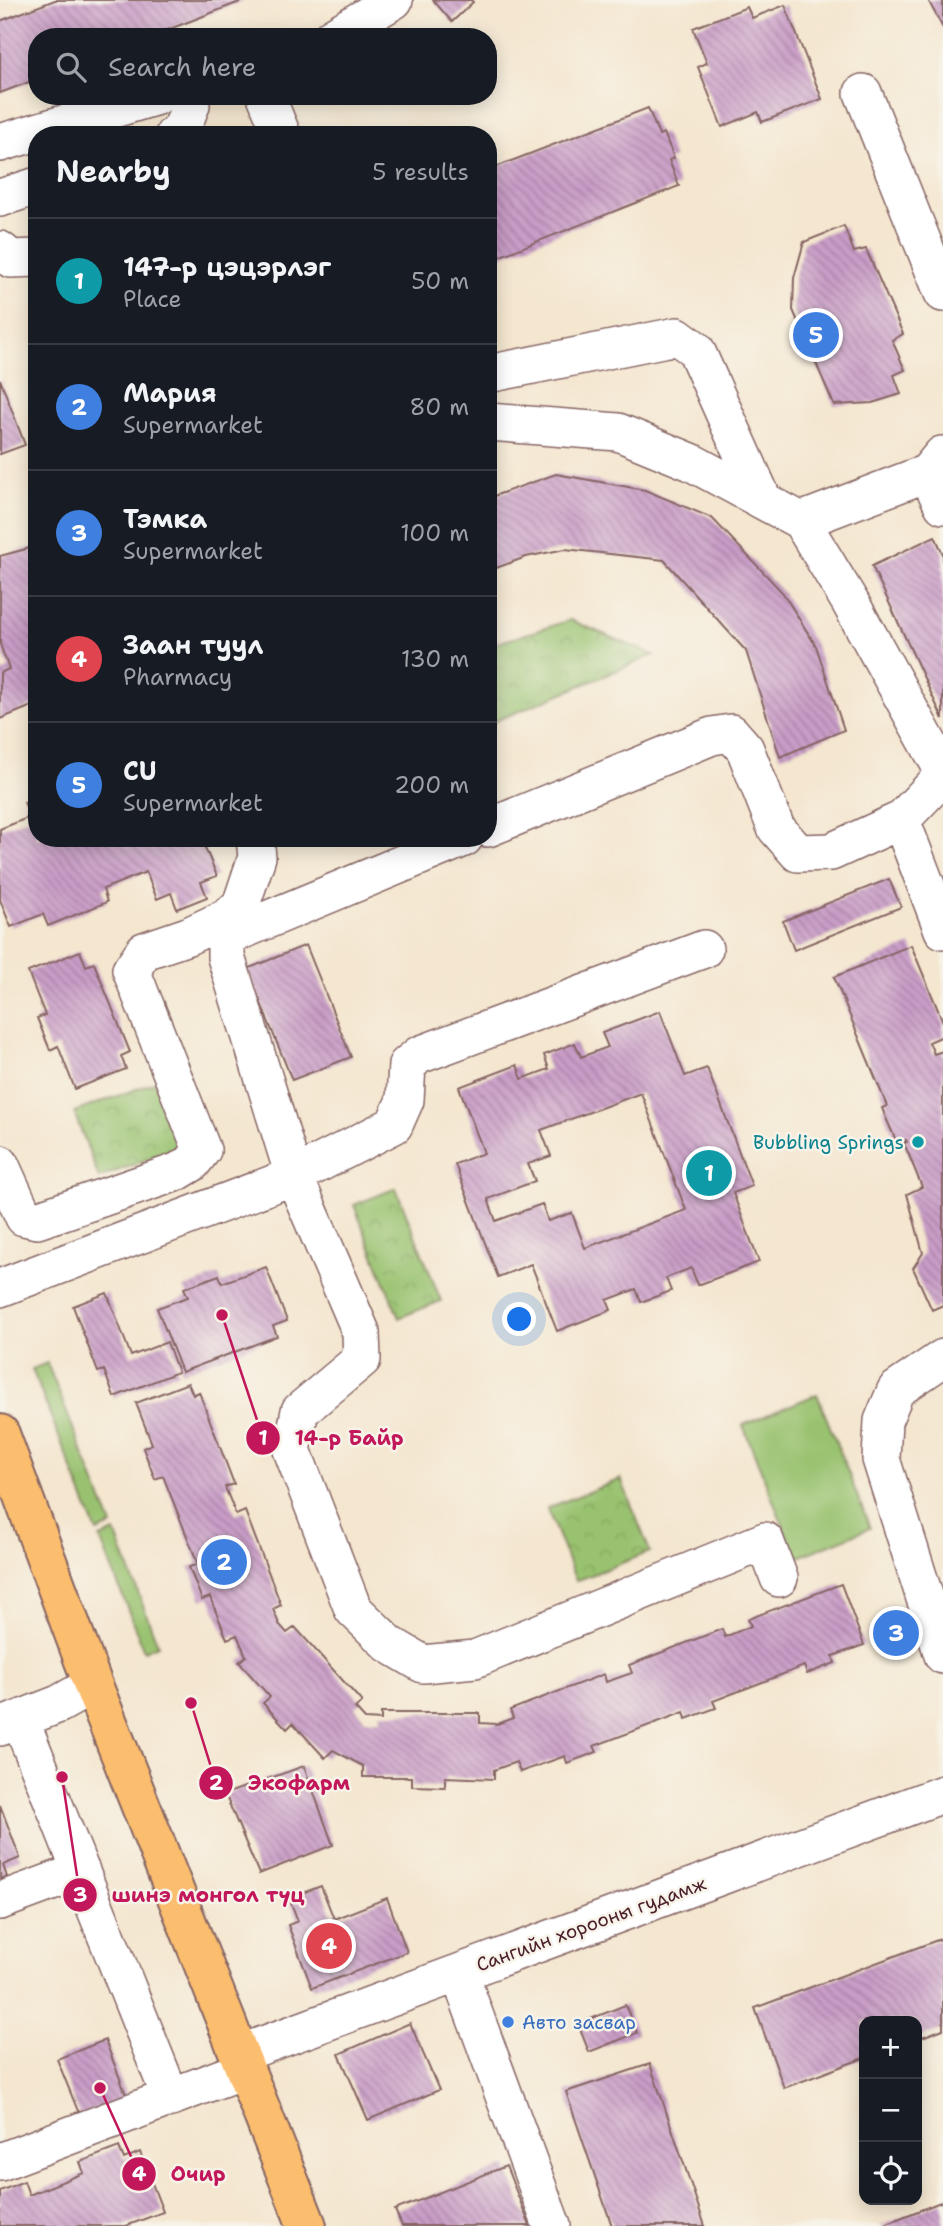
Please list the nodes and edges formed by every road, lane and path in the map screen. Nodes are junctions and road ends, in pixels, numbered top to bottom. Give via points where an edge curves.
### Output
1 (394, 0) edge
2 (347, 28) edge
3 (863, 93) dead end
4 (270, 105) edge
5 (174, 112) edge
6 (95, 126) edge
7 (278, 126) edge
8 (28, 138) edge
9 (0, 143) edge
10 (28, 189) edge
11 (0, 198) edge
12 (0, 250) edge
13 (28, 258) edge
14 (943, 293) edge
15 (497, 372) edge
16 (497, 423) edge
17 (935, 463) edge
18 (763, 500) junction
19 (943, 505) edge
20 (802, 521) junction
21 (943, 771) edge
22 (943, 776) edge
23 (901, 820) junction
24 (497, 824) edge
25 (256, 847) edge
26 (442, 847) edge
27 (241, 905) junction
28 (943, 930) edge
29 (226, 937) junction
30 (704, 949) dead end
31 (0, 1164) edge
32 (294, 1175) junction
33 (0, 1288) edge
34 (943, 1358) edge
35 (0, 1434) edge
36 (779, 1578) dead end
37 (943, 1656) edge
38 (93, 1685) junction
39 (10, 1723) edge
40 (943, 1794) edge
41 (81, 1871) junction
42 (0, 1901) edge
43 (459, 1973) junction
44 (242, 2062) junction
45 (171, 2098) junction
46 (0, 2162) edge
47 (307, 2226) edge
48 (552, 2226) edge

1 - 2 street
3 - 14 street
4 - 7 street
5 - 6 street
8 - 9 street
10 - 11 street
12 - 13 street via 11,259
15 - 18 street via 677,336 696,349
16 - 18 street via 618,432 691,462
17 - 19 street
17 - 20 street
18 - 20 street
20 - 21 street
22 - 23 street
23 - 24 street via 831,852 798,853 776,828 745,749 731,733 712,736
23 - 28 street
25 - 27 street via 257,857
26 - 29 street
27 - 29 street
27 - 31 street via 228,917 188,936 144,951 131,970 202,1150 192,1163 37,1220 24,1217
29 - 32 street via 226,957
30 - 32 street via 419,1055 407,1065 405,1100 394,1125
32 - 33 street
32 - 36 street via 361,1332 362,1359 300,1411 292,1450 353,1609 389,1644 423,1664 475,1658 765,1541
34 - 37 street via 896,1390 883,1421 881,1459
35 - 38 main road
38 - 39 street
38 - 44 main road
39 - 41 street
40 - 43 street, Сангийн хорооны гудамж
41 - 42 street
41 - 45 street
43 - 44 street, Сангийн хорооны гудамж
43 - 48 street
44 - 45 street, Сангийн хорооны гудамж
44 - 47 main road
45 - 46 street, Сангийн хорооны гудамж

